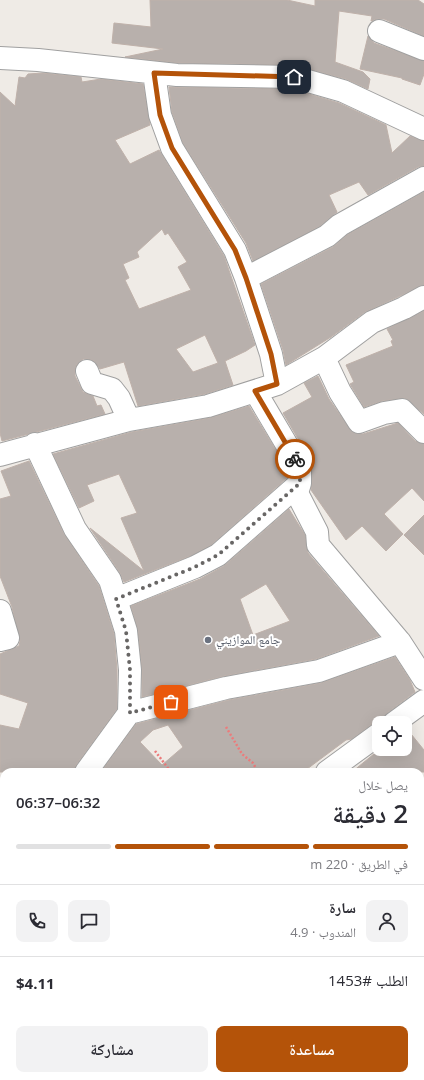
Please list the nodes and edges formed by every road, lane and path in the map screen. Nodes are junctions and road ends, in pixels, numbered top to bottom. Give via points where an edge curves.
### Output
1 (379, 31) dead end
2 (424, 49) edge
3 (0, 58) edge
4 (154, 73) junction
5 (424, 128) edge
6 (424, 178) edge
7 (246, 278) junction
8 (424, 297) edge
9 (324, 358) junction
10 (87, 371) dead end
11 (277, 384) junction
12 (255, 391) junction
13 (128, 420) junction
14 (424, 432) edge
15 (36, 444) junction
16 (0, 455) edge
17 (300, 483) junction
18 (116, 599) junction
19 (0, 611) edge
20 (0, 640) edge
21 (400, 642) junction
22 (424, 679) edge
23 (424, 701) edge
24 (130, 713) junction
25 (404, 716) edge
26 (226, 727) dead end
27 (372, 739) edge
28 (155, 752) dead end
29 (89, 768) edge
30 (168, 768) edge
31 (256, 768) edge
32 (332, 768) edge

1 - 2 street
3 - 4 street
4 - 5 street via 294,77 343,91
4 - 7 street via 160,115 172,148 235,250
6 - 7 street via 340,225 327,236
7 - 11 street via 271,354
8 - 9 street via 372,322
9 - 11 street
9 - 14 street via 340,392 360,422 384,413 402,410
10 - 13 street via 92,383 112,389 119,398
11 - 12 street
12 - 13 street via 208,406
12 - 17 street via 300,467
13 - 15 street
15 - 16 street
15 - 18 street via 75,529 110,580
17 - 18 street via 218,555
17 - 21 street via 297,493 317,532 318,545
18 - 24 street via 126,631 130,670
19 - 20 street via 8,638
21 - 22 street
21 - 24 street via 319,671 226,688
23 - 25 street
24 - 29 street
26 - 31 path via 242,754
27 - 32 street
28 - 30 path

